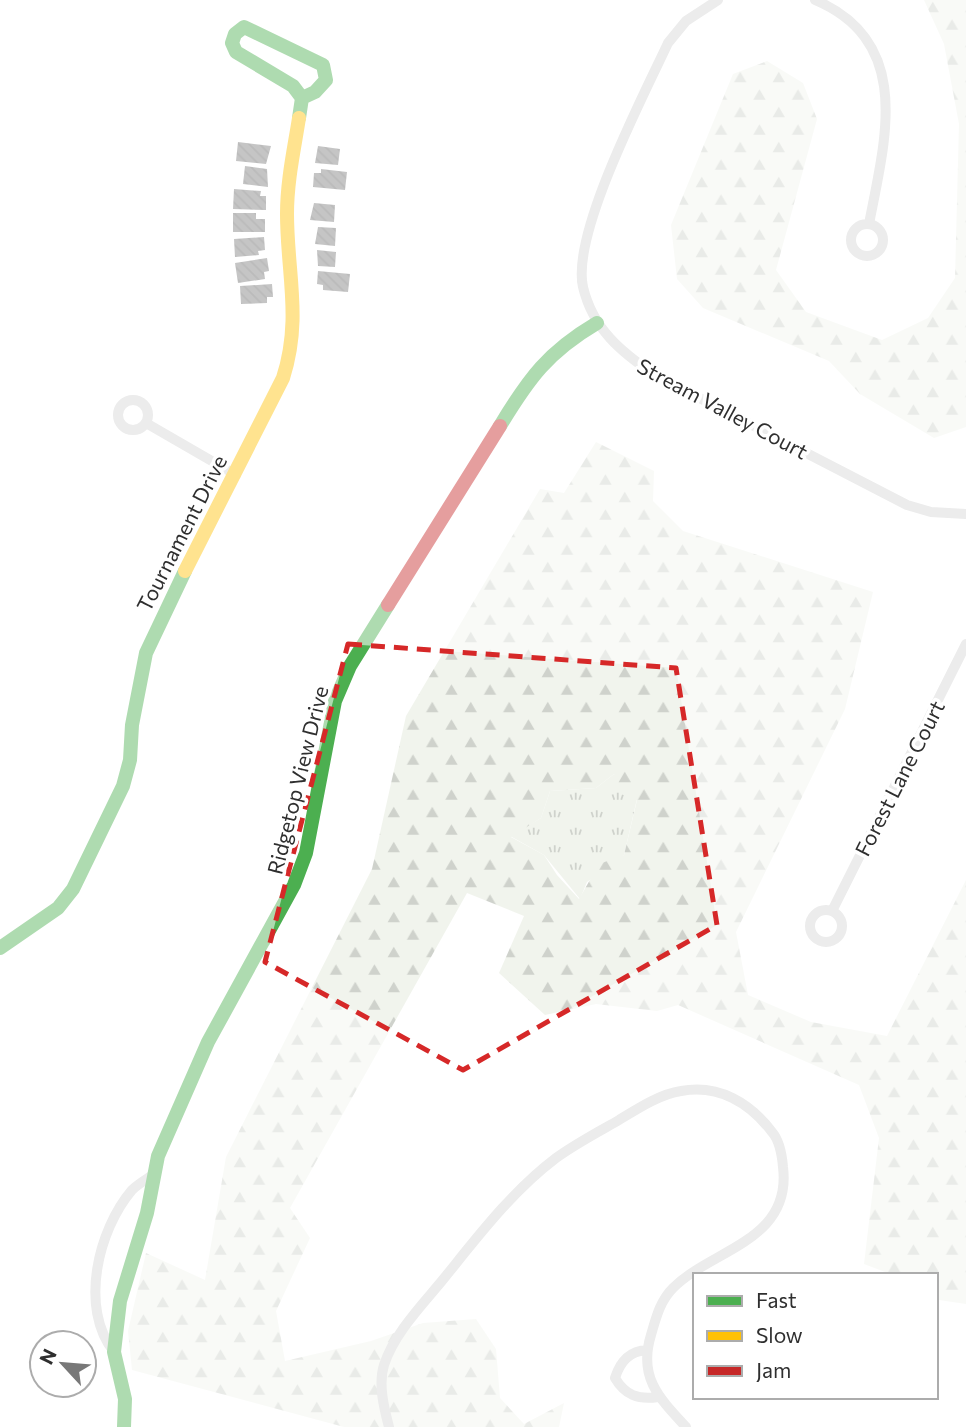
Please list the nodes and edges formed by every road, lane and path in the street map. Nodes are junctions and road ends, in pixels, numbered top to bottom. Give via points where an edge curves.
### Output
1 (718, 0) edge
2 (815, 0) edge
3 (302, 98) junction
4 (869, 224) dead end
5 (597, 323) junction
6 (146, 424) dead end
7 (236, 475) junction
8 (966, 514) edge
9 (966, 644) edge
10 (832, 911) dead end
11 (0, 948) edge
12 (154, 1174) junction
13 (647, 1350) junction
14 (114, 1352) junction
15 (658, 1397) junction
16 (124, 1427) edge
17 (389, 1427) edge
18 (686, 1427) edge

1 - 5 street, Stream Valley Court via 686,21 668,43 592,221 581,265 583,288
2 - 4 street via 857,25 882,68 887,111
3 - 3 street via 293,86 236,52 235,34 244,27 264,34 323,65 326,80
3 - 7 street, Tournament Drive via 287,215 297,315 293,342 283,377
5 - 8 street, Stream Valley Court via 621,352 655,375 907,505
5 - 12 street, Ridgetop View Drive via 562,345 531,375 350,666 335,701 308,841 294,885 194,1070
6 - 7 street
7 - 11 street, Tournament Drive via 153,636 123,786 73,889 58,908
9 - 10 street, Forest Lane Court
12 - 14 street, Ridgetop View Drive via 120,1301
12 - 14 street, Ridgetop View Drive via 133,1189 103,1246 95,1285 104,1340
13 - 15 street via 647,1366
13 - 15 street via 627,1357 614,1378 633,1396
13 - 17 street via 659,1308 672,1289 745,1244 778,1203 784,1177 775,1135 740,1100 711,1090 680,1091 657,1100 588,1139 557,1158 486,1227 412,1318 385,1363 381,1377
14 - 16 street, Ridgetop View Drive via 125,1398
15 - 18 street

